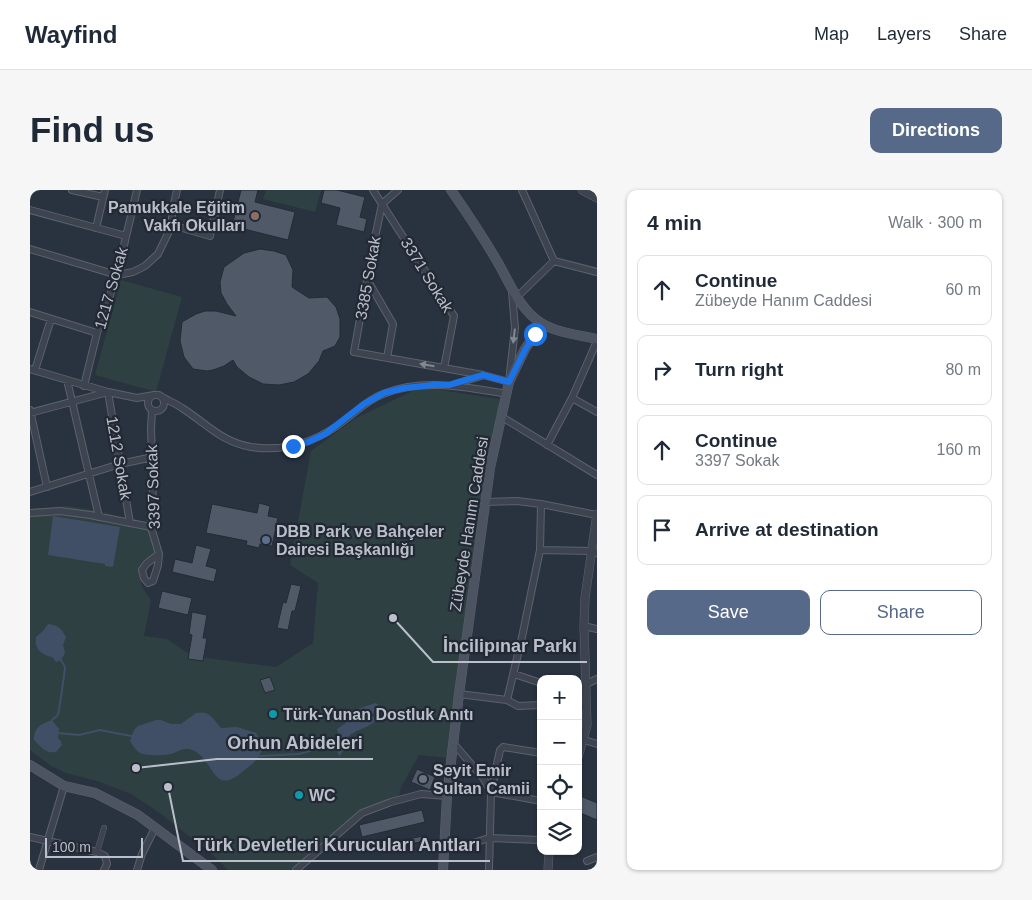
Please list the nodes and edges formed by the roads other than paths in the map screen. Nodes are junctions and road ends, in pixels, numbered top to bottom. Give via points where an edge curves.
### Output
1 (72, 190) edge
2 (137, 190) edge
3 (177, 190) edge
4 (220, 190) edge
5 (373, 190) edge
6 (398, 190) edge
7 (451, 190) edge
8 (522, 190) edge
9 (582, 190) edge
10 (104, 193) edge
11 (597, 198) edge
12 (382, 204) junction
13 (30, 210) edge
14 (172, 225) junction
15 (96, 228) junction
16 (126, 236) junction
17 (30, 249) edge
18 (554, 261) junction
19 (597, 272) edge
20 (117, 275) junction
21 (368, 281) junction
22 (515, 294) junction
23 (30, 312) edge
24 (51, 319) junction
25 (542, 324) junction
26 (97, 334) junction
27 (597, 340) edge
28 (387, 358) junction
29 (444, 368) junction
30 (32, 370) edge
31 (483, 375) junction
32 (67, 380) junction
33 (509, 382) junction
34 (449, 385) junction
35 (84, 386) junction
36 (108, 392) junction
37 (507, 394) junction
38 (156, 395) junction
39 (137, 398) junction
40 (572, 398) junction
41 (72, 402) junction
42 (163, 407) junction
43 (150, 408) junction
44 (182, 408) junction
45 (30, 409) edge
46 (597, 412) edge
47 (30, 413) edge
48 (502, 417) junction
49 (151, 420) junction
50 (547, 445) junction
51 (153, 458) junction
52 (120, 464) junction
53 (88, 473) junction
54 (597, 475) edge
55 (47, 487) junction
56 (30, 492) edge
57 (485, 502) junction
58 (541, 504) junction
59 (30, 513) edge
60 (597, 515) edge
61 (99, 517) junction
62 (130, 523) junction
63 (151, 526) junction
64 (540, 550) junction
65 (594, 552) edge
66 (159, 554) dead end
67 (584, 626) junction
68 (597, 629) edge
69 (514, 674) junction
70 (597, 679) edge
71 (537, 681) edge
72 (582, 684) edge
73 (459, 694) junction
74 (507, 700) junction
75 (537, 705) edge
76 (582, 707) edge
77 (587, 707) junction
78 (584, 740) junction
79 (454, 744) junction
80 (597, 744) edge
81 (582, 746) edge
82 (537, 752) edge
83 (30, 766) edge
84 (64, 786) junction
85 (491, 792) junction
86 (447, 796) junction
87 (537, 800) edge
88 (104, 828) dead end
89 (155, 828) junction
90 (30, 837) edge
91 (489, 838) junction
92 (537, 840) edge
93 (48, 842) junction
94 (445, 844) junction
95 (98, 852) junction
96 (550, 855) edge
97 (597, 856) edge
98 (587, 862) dead end
99 (207, 868) edge
100 (39, 870) edge
101 (104, 870) edge
102 (137, 870) edge
103 (296, 870) edge
104 (443, 870) edge
105 (489, 870) edge
106 (548, 870) edge

1 - 10 street
2 - 16 street, 1217 Sokak
3 - 14 street
4 - 14 street via 210,236
5 - 12 street, 3371 Sokak
6 - 12 street
7 - 22 main road via 479,230
8 - 18 street
9 - 11 street
10 - 15 street
12 - 21 street, 3385 Sokak
12 - 29 street, 3371 Sokak via 454,316
13 - 15 street
14 - 20 street via 158,254 145,266
15 - 16 street
16 - 20 street, 1217 Sokak
17 - 20 street
18 - 19 street
18 - 22 street
20 - 26 street, 1217 Sokak
21 - 28 street via 393,324
21 - 28 street, 3385 Sokak via 354,352
22 - 25 main road
22 -> 33 street
23 - 24 street
24 - 26 street
24 - 30 street
25 - 27 main road
25 - 33 main road, Zübeyde Hanım Caddesi
26 - 35 street, 1217 Sokak
27 - 40 street
29 -> 28 street
29 - 31 street
30 - 32 street
31 - 33 street
31 - 34 street
32 - 35 street
32 - 41 street
33 - 37 main road, Zübeyde Hanım Caddesi
34 - 37 street
34 - 44 street via 404,388 384,393 317,438 286,447 250,447 225,439
35 - 36 street
36 - 39 street
36 - 41 street
36 - 52 street, 1212 Sokak
37 - 48 main road, Zübeyde Hanım Caddesi
38 - 39 street
38 - 42 street via 164,401
38 - 43 street via 150,399
38 - 44 street
39 - 43 street
40 - 46 street
40 - 50 street
41 - 47 street
41 - 53 street
42 - 43 street via 157,411
42 - 44 street
42 - 49 street
43 - 49 street, 3397 Sokak
45 - 47 street
47 - 55 street
48 - 50 street
48 - 57 main road, Zübeyde Hanım Caddesi
49 - 51 street, 3397 Sokak
50 - 54 street
51 - 52 street
51 - 63 street, 3397 Sokak
52 - 53 street
52 - 62 street, 1212 Sokak
53 - 55 street
53 - 61 street
55 - 56 street
57 - 58 street
57 - 73 main road, Zübeyde Hanım Caddesi
58 - 60 street
58 - 64 street
59 - 61 street via 60,511
60 - 65 street
61 - 62 street
62 - 63 street
63 - 66 street, 3397 Sokak
64 - 65 street
64 - 69 street
65 - 67 street via 585,598
67 - 68 street
67 - 72 street
69 - 71 street
69 - 74 street
70 - 72 street
72 - 77 street
73 - 74 street
73 - 79 main road, Zübeyde Hanım Caddesi
74 - 75 street via 518,706
76 - 77 street
77 - 78 street
78 - 80 street
78 - 81 street
79 - 85 street
79 - 86 main road, Zübeyde Hanım Caddesi
82 - 85 street via 503,747
83 - 84 main road
84 - 89 main road via 95,793 138,815
84 - 93 street
85 - 87 street
85 - 91 street
86 - 94 main road, Zübeyde Hanım Caddesi
86 - 103 street via 421,794 362,813
88 - 95 street
89 - 99 main road
89 - 102 street
90 - 93 street
91 - 92 street
91 - 94 street via 467,845
91 - 105 street
93 - 95 street
93 - 100 street
94 - 104 main road, Zübeyde Hanım Caddesi
95 - 101 street via 105,856
96 - 106 street
97 - 98 street

